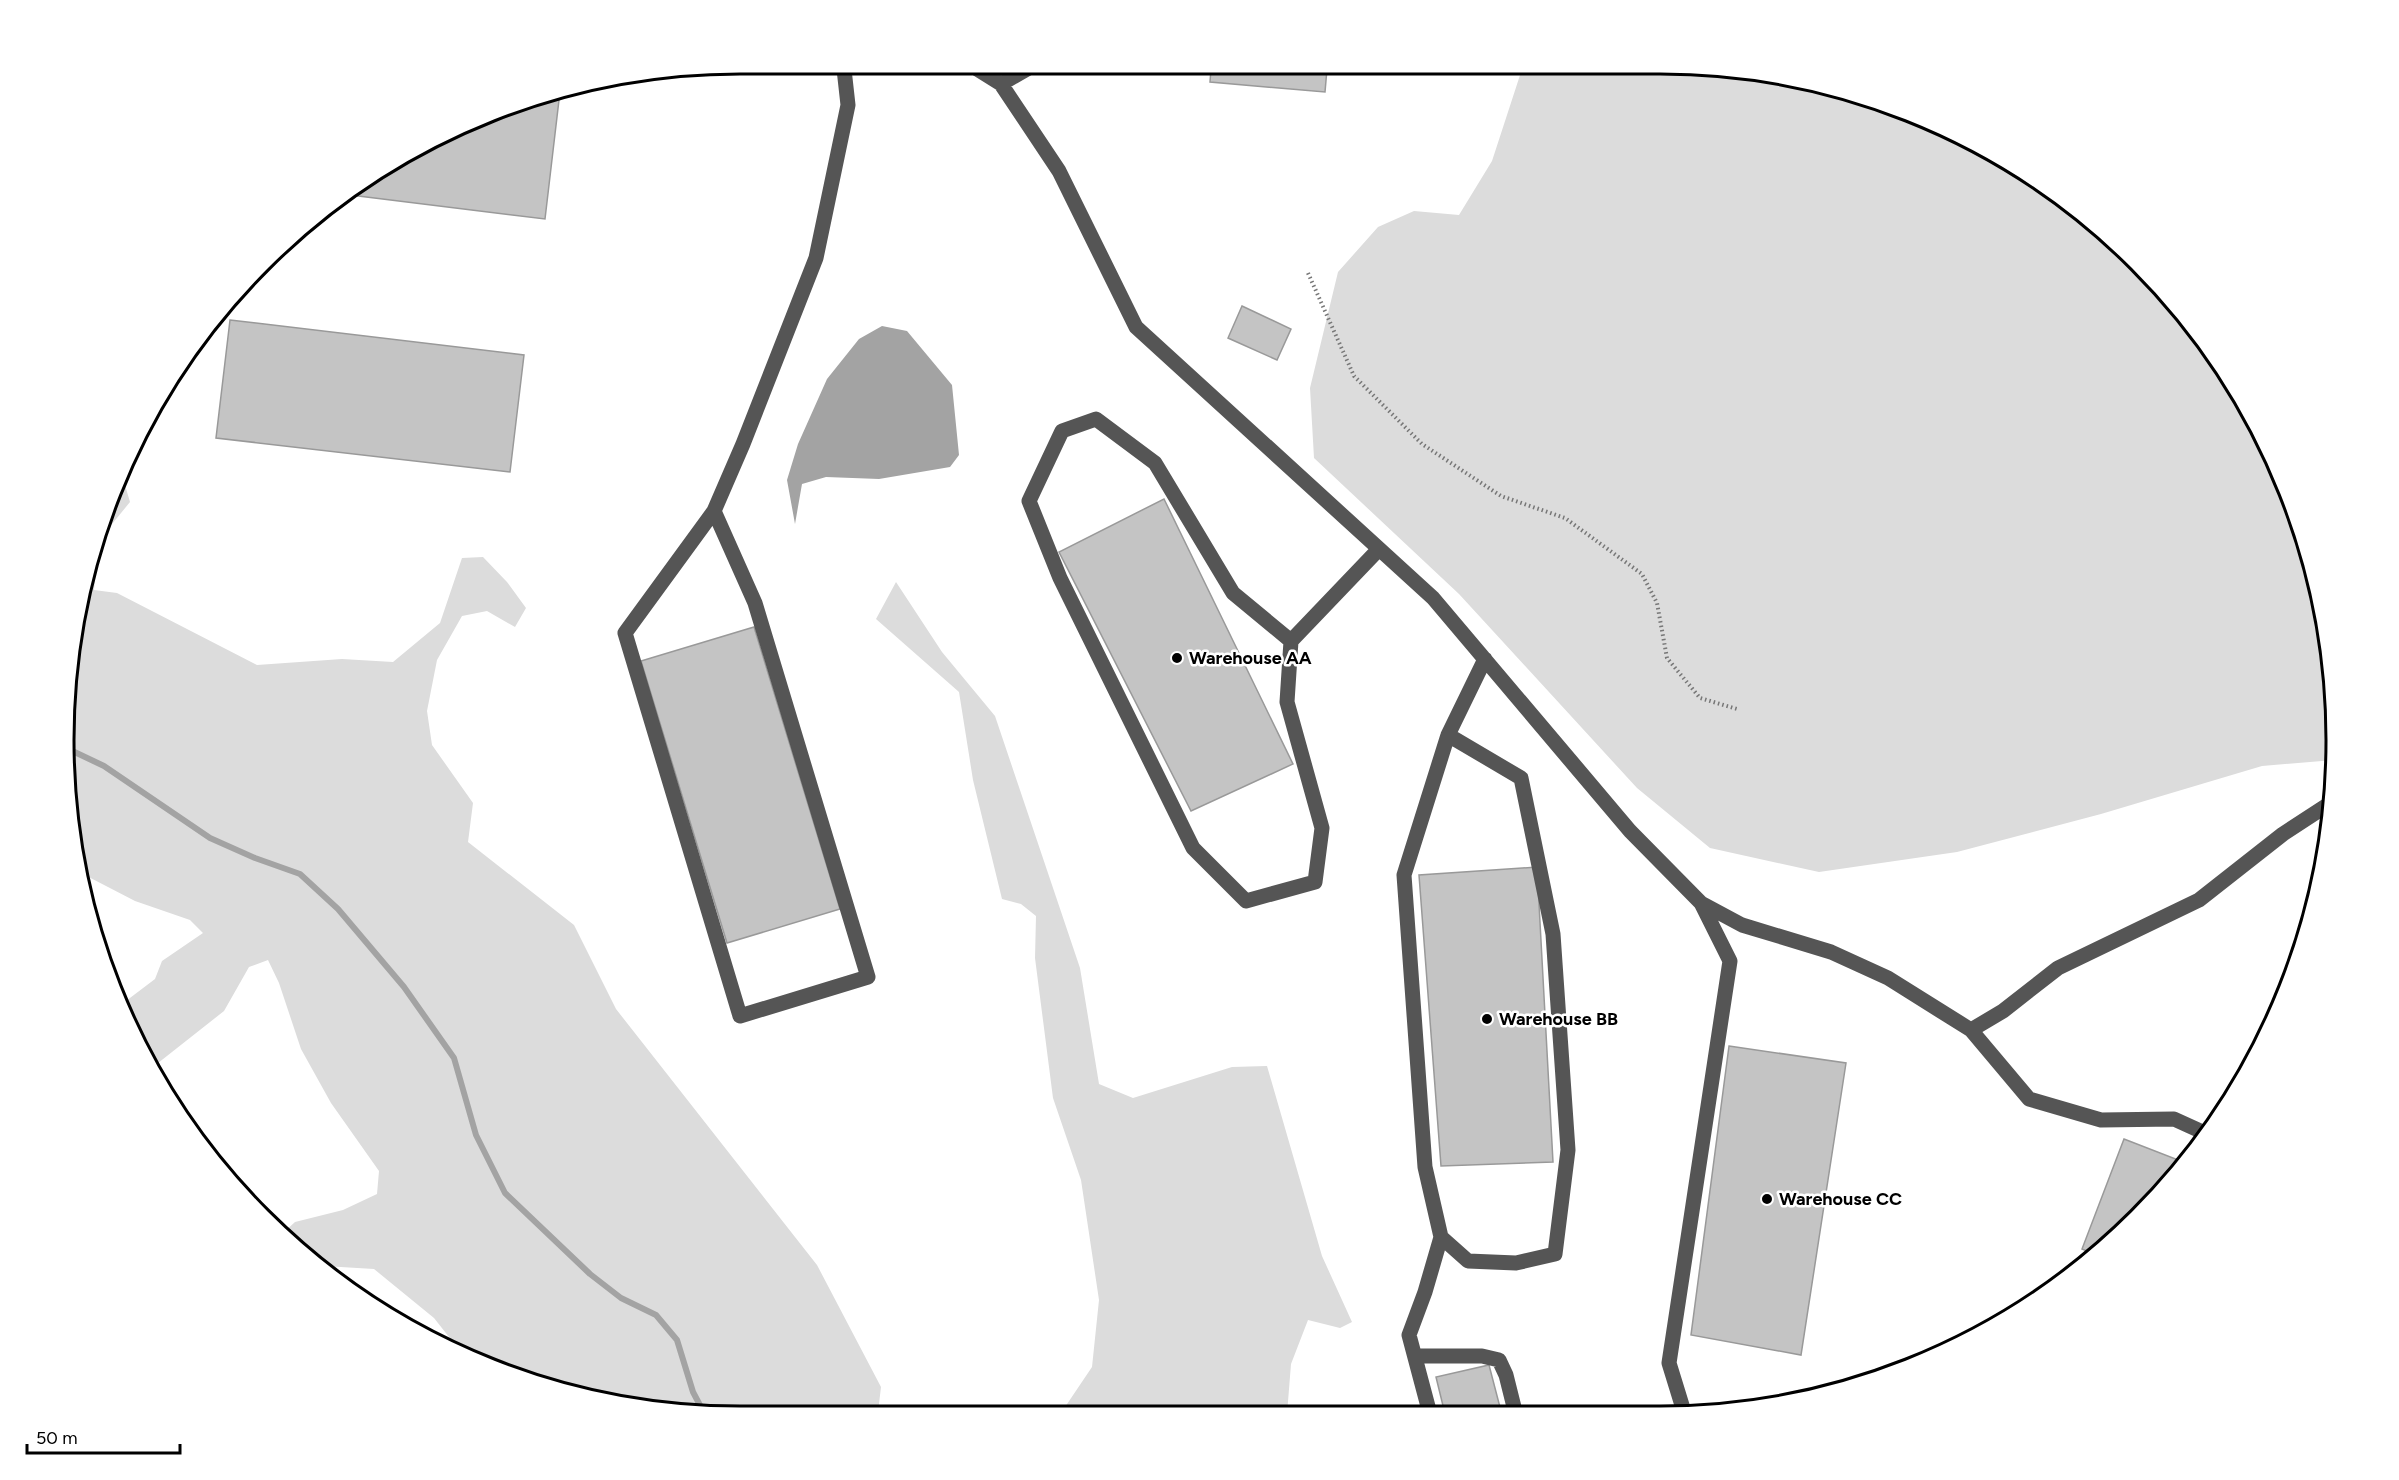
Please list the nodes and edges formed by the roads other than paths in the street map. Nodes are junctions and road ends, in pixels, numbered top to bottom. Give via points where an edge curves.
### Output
1 (845, 74) edge
2 (985, 74) edge
3 (1018, 74) edge
4 (1001, 84) junction
5 (714, 512) junction
6 (1379, 549) junction
7 (1290, 641) junction
8 (1485, 659) junction
9 (1448, 735) junction
10 (2322, 809) edge
11 (1701, 903) junction
12 (1971, 1030) junction
13 (2199, 1130) edge
14 (1441, 1237) junction
15 (1415, 1356) junction
16 (1682, 1405) edge
17 (1428, 1406) edge
18 (1514, 1406) edge

1 - 5 lane via 848,105 816,258
2 - 4 lane
3 - 4 lane
4 - 6 lane via 1059,171 1136,327
5 - 5 lane via 625,633 740,1016 868,977 755,603
6 - 7 lane
6 - 8 lane via 1433,598
7 - 7 lane via 1287,702 1322,828 1315,882 1246,901 1193,848 1060,578 1029,501 1062,431 1096,418 1155,463 1233,593
8 - 9 lane
8 - 11 lane via 1630,831
9 - 14 lane via 1404,875 1425,1167
9 - 14 lane via 1521,778 1553,933 1568,1150 1555,1254 1516,1263 1468,1261
10 - 12 lane via 2199,900 2058,968 2003,1011
11 - 12 lane via 1742,926 1831,952 1888,978
11 - 16 lane via 1730,961 1669,1363
12 - 13 lane via 2029,1099 2101,1120 2174,1119
14 - 15 lane via 1409,1335
15 - 17 lane
15 - 18 lane via 1482,1356 1499,1360

